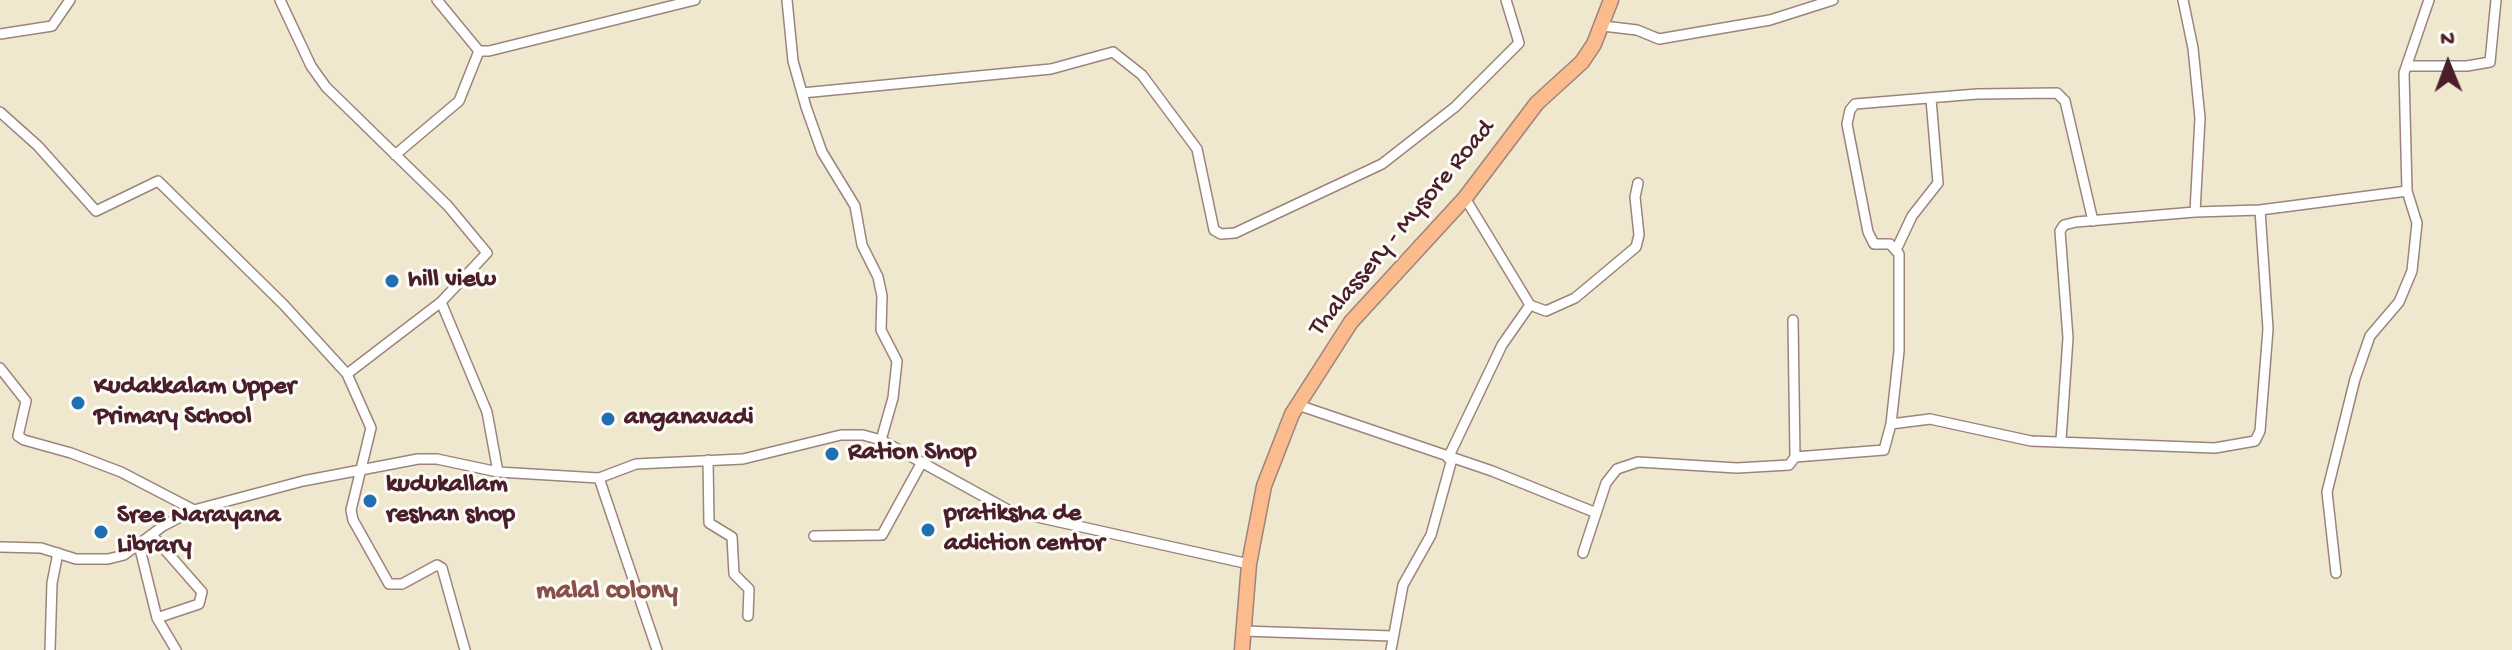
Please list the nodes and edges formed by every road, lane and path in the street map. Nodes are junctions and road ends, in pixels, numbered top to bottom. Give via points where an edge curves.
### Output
1 (70, 0) edge
2 (280, 0) edge
3 (437, 0) edge
4 (695, 0) edge
5 (787, 0) edge
6 (1506, 0) edge
7 (1611, 0) edge
8 (1833, 0) edge
9 (2183, 0) edge
10 (2429, 0) edge
11 (2496, 0) edge
12 (1603, 26) junction
13 (0, 34) edge
14 (479, 51) junction
15 (2407, 66) junction
16 (802, 93) junction
17 (1931, 99) junction
18 (0, 112) edge
19 (395, 155) junction
20 (1638, 183) dead end
21 (2407, 191) junction
22 (1465, 198) junction
23 (2260, 210) junction
24 (2195, 212) junction
25 (2093, 221) junction
26 (1897, 248) junction
27 (441, 302) junction
28 (1530, 305) junction
29 (1793, 320) dead end
30 (0, 368) edge
31 (347, 374) junction
32 (1298, 405) junction
33 (1891, 424) junction
34 (881, 440) junction
35 (2061, 440) junction
36 (1795, 457) junction
37 (1450, 459) junction
38 (708, 460) junction
39 (922, 462) junction
40 (362, 469) junction
41 (498, 472) junction
42 (599, 478) junction
43 (194, 510) junction
44 (1594, 512) junction
45 (152, 535) junction
46 (814, 536) dead end
47 (139, 545) junction
48 (0, 547) edge
49 (58, 553) junction
50 (1583, 553) dead end
51 (1249, 564) junction
52 (2336, 573) dead end
53 (748, 616) dead end
54 (157, 618) junction
55 (1243, 631) junction
56 (1392, 636) junction
57 (50, 650) edge
58 (176, 650) edge
59 (465, 650) edge
60 (657, 650) edge
61 (1242, 650) edge
62 (1391, 650) edge

1 - 13 street via 52,26
2 - 19 street via 326,87
3 - 14 street
4 - 14 street
5 - 16 street
6 - 16 street via 1519,43 1455,107 1382,164 1235,233 1214,230 1197,149 1142,75 1113,52 1051,69
7 - 12 main road, Thalassery - Mysore Road
8 - 12 street via 1770,20 1659,39
9 - 24 street via 2200,118
10 - 15 street
11 - 15 street via 2490,62
12 - 22 main road, Thalassery - Mysore Road via 1582,62 1537,103
14 - 19 street via 459,101
15 - 21 street
16 - 34 street via 822,152 855,206 862,245 878,277 881,330 897,361
17 - 25 street via 2057,93 2065,101
17 - 26 street via 1938,183 1912,216
17 - 26 street via 1855,104 1850,110 1850,150 1868,232 1874,244
18 - 31 street via 96,211 158,181
19 - 27 street via 487,253
20 - 28 street via 1636,247 1575,298 1546,311
21 - 23 street
21 - 52 street via 2417,223 2412,271 2399,302 2370,336 2327,492
22 - 28 street
22 - 32 main road, Thalassery - Mysore Road via 1351,322
23 - 24 street
23 - 35 street via 2268,329 2255,441 2215,448
24 - 25 street
25 - 35 street via 2064,225 2060,231 2068,294
26 - 33 street via 1900,320
27 - 31 street
27 - 41 street via 487,412
28 - 37 street via 1502,345
29 - 36 street
30 - 43 street via 26,401 18,436 121,472
31 - 40 street via 371,428
32 - 37 street
32 - 51 main road, Thalassery - Mysore Road via 1264,486
33 - 35 street via 1930,419 2012,439
33 - 36 street via 1884,450
34 - 38 street via 841,435 743,459
34 - 39 street
36 - 44 street via 1789,465 1749,468 1627,464 1606,483
37 - 44 street
37 - 56 street via 1431,535 1403,585
38 - 42 street via 636,464
38 - 53 street via 709,523 732,537 734,574 749,589
39 - 46 street via 882,535
39 - 51 street via 1010,511
40 - 41 street via 437,459
40 - 43 street
40 - 59 street via 351,510 382,575 396,585 437,565 442,568
41 - 42 street
42 - 60 street
43 - 45 street
44 - 50 street
45 - 47 street
45 - 54 street via 202,592 199,604
47 - 49 street via 108,559
47 - 54 street
48 - 49 street
49 - 57 street
51 - 55 main road, Thalassery - Mysore Road
54 - 58 street
55 - 56 street
55 - 61 main road, Thalassery - Mysore Road
56 - 62 street

